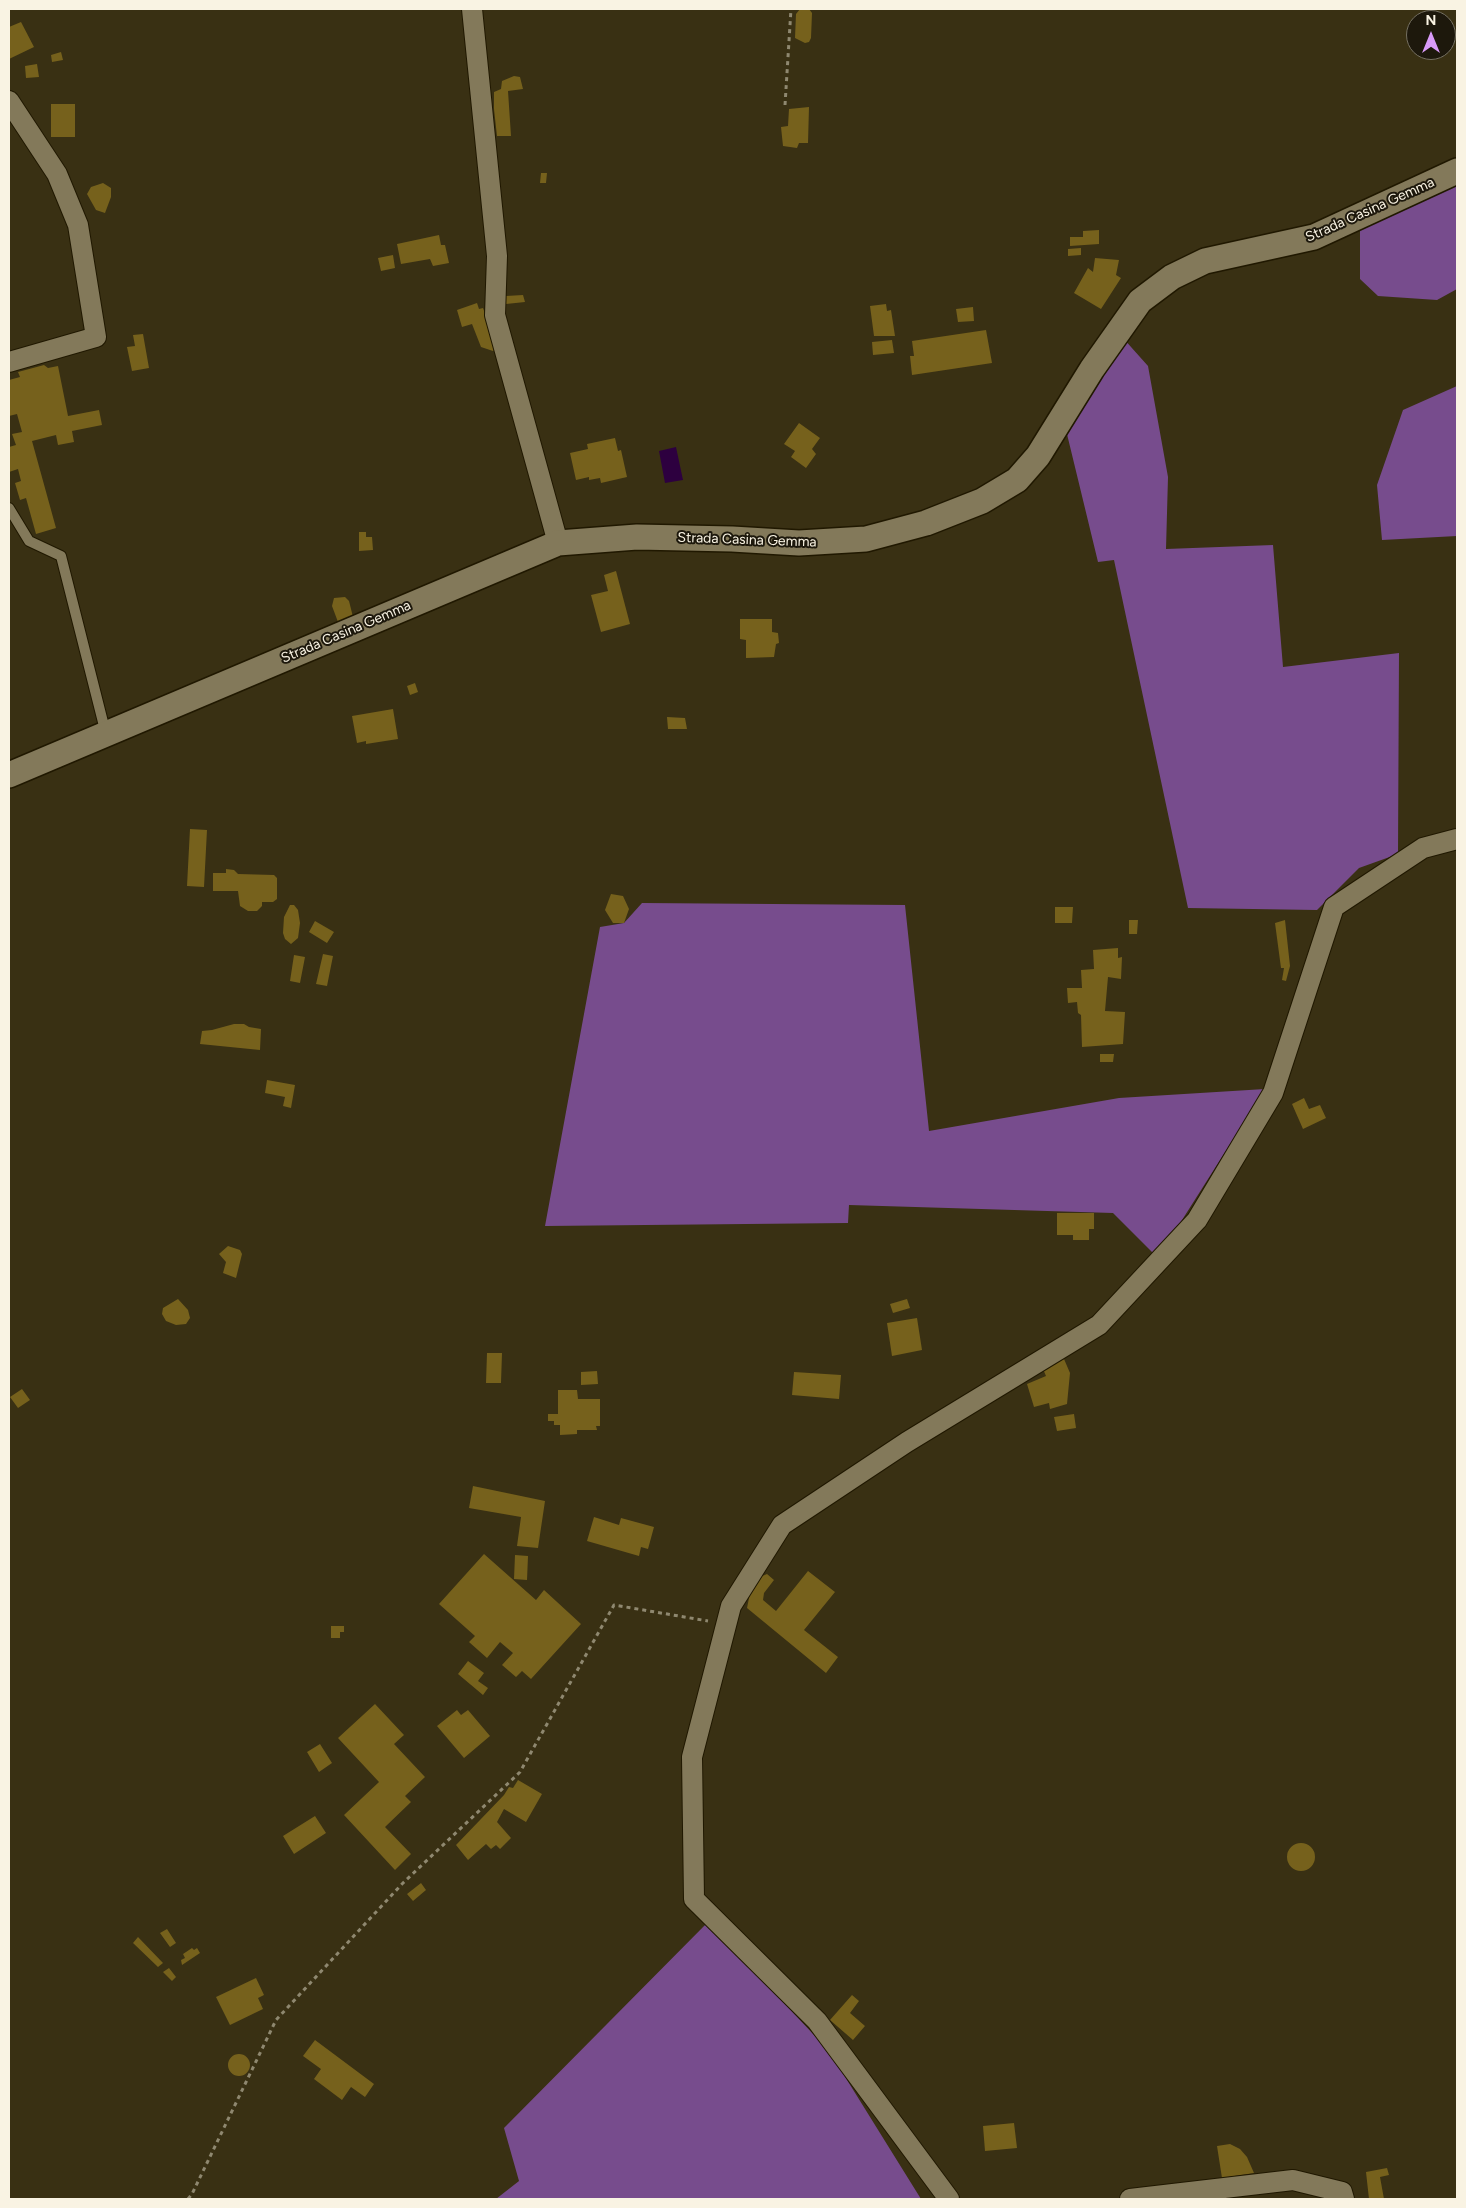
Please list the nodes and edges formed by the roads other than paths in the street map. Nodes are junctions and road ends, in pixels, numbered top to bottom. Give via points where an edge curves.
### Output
1 (472, 9) edge
2 (9, 101) edge
3 (1457, 171) edge
4 (9, 362) edge
5 (9, 508) edge
6 (558, 543) junction
7 (106, 734) junction
8 (9, 775) edge
9 (1457, 839) edge
10 (949, 2199) edge
11 (1130, 2199) edge
12 (1344, 2199) edge

1 - 6 street via 497,256 495,315
2 - 4 street via 57,174 78,226 96,337
3 - 6 street, Strada Casina Gemma via 1314,237 1205,261 1172,277 1140,301 1092,369 1038,456 1017,480 982,500 926,523 866,539 799,544 638,537
5 - 7 lane via 29,541 61,556
6 - 7 street, Strada Casina Gemma
7 - 8 street, Strada Casina Gemma
9 - 10 street via 1422,848 1334,907 1273,1093 1197,1220 1099,1325 908,1442 782,1525 731,1606 692,1757 694,1899 817,2021
11 - 12 street via 1293,2180 1342,2192

